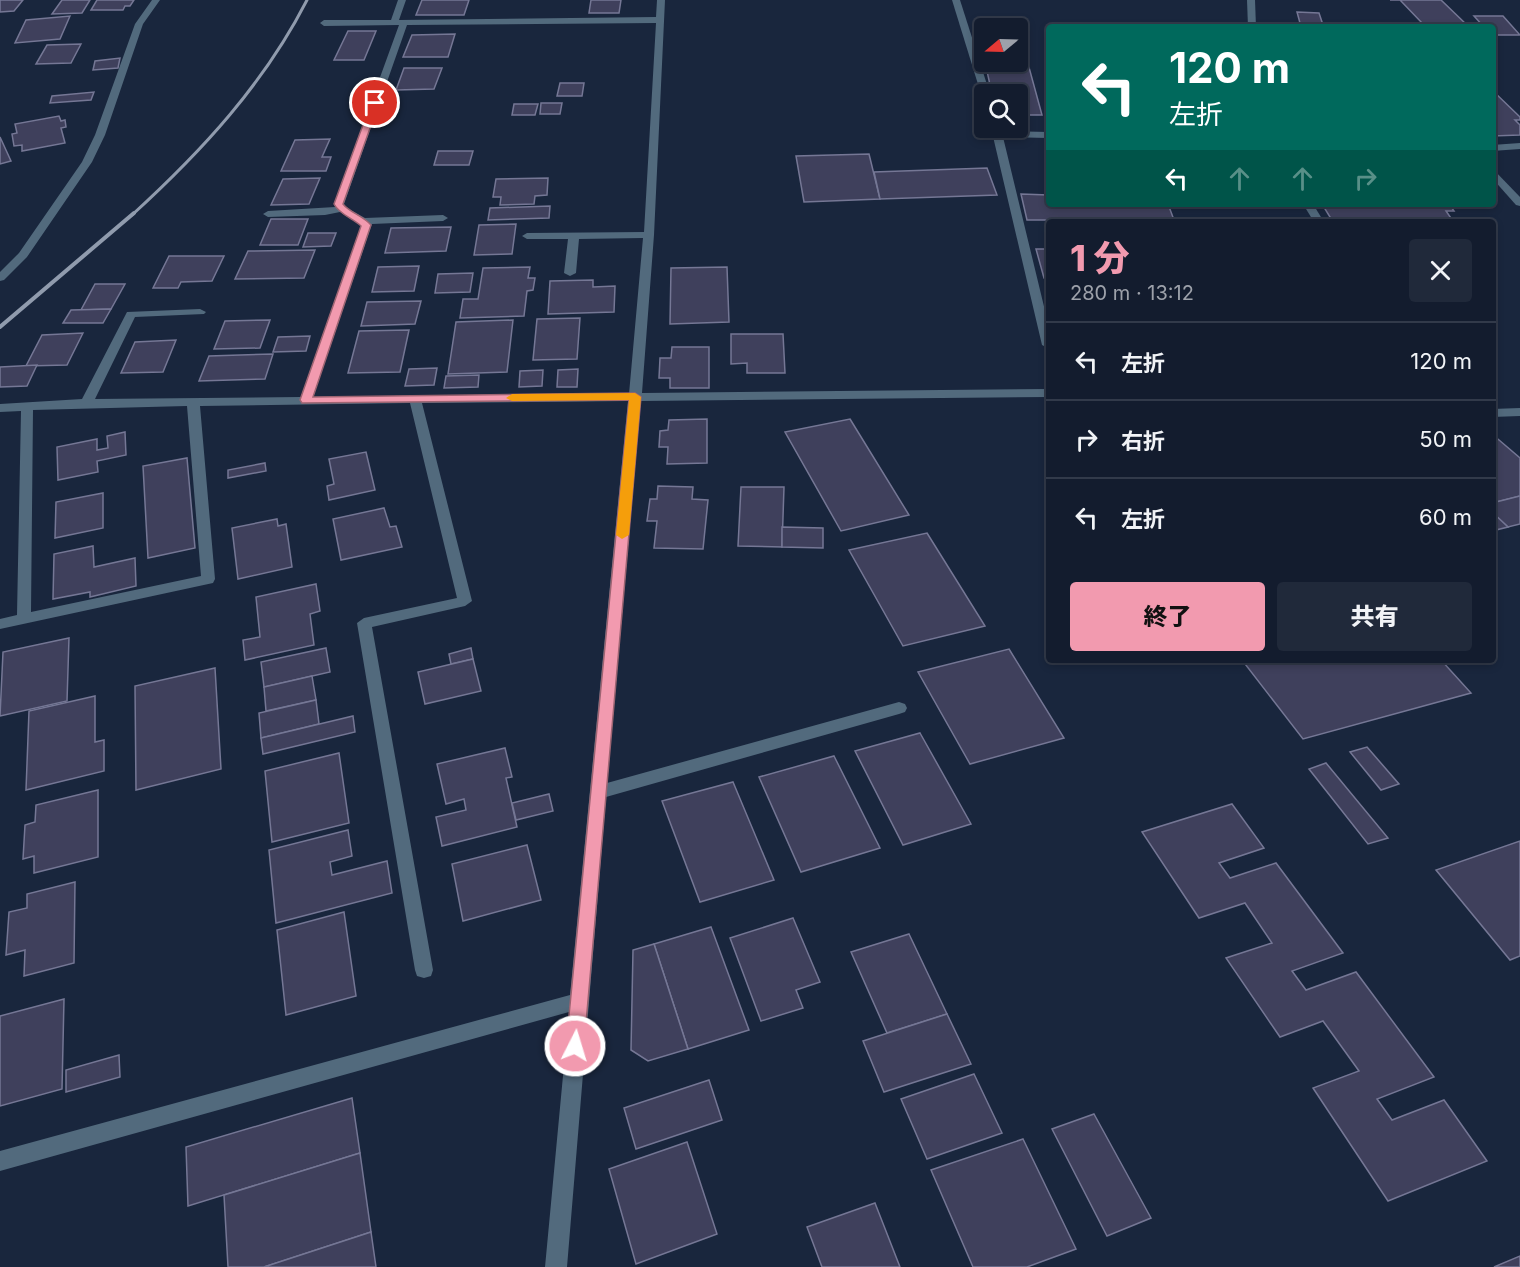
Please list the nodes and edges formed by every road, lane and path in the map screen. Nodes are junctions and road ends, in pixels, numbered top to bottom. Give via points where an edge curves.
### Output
1 (156, 0) edge
2 (402, 0) edge
3 (661, 0) edge
4 (956, 0) edge
5 (1251, 0) edge
6 (660, 20) junction
7 (399, 22) junction
8 (324, 23) dead end
9 (1252, 24) edge
10 (983, 84) edge
11 (1028, 133) edge
12 (1046, 135) edge
13 (999, 138) edge
14 (1520, 146) edge
15 (1496, 148) edge
16 (1496, 176) edge
17 (1520, 203) edge
18 (341, 209) junction
19 (268, 214) dead end
20 (443, 218) dead end
21 (362, 221) junction
22 (648, 235) junction
23 (527, 236) dead end
24 (574, 236) junction
25 (22, 255) junction
26 (0, 260) edge
27 (570, 273) dead end
28 (0, 278) edge
29 (200, 312) dead end
30 (1046, 337) edge
31 (1046, 393) edge
32 (635, 397) junction
33 (415, 399) junction
34 (306, 400) junction
35 (193, 402) junction
36 (87, 403) junction
37 (0, 408) edge
38 (27, 408) junction
39 (1520, 412) edge
40 (1496, 413) edge
41 (24, 619) junction
42 (0, 624) edge
43 (899, 708) dead end
44 (598, 792) junction
45 (424, 970) dead end
46 (579, 1001) junction
47 (0, 1161) edge
48 (556, 1267) edge

1 - 25 street via 139,24 87,162
2 - 7 street
3 - 6 street
4 - 10 street
5 - 9 street
6 - 7 street
6 - 22 street
7 - 8 street
7 - 18 street via 339,204
11 - 12 street
13 - 30 street
14 - 15 street
16 - 17 street
18 - 19 street
18 - 21 street
20 - 21 street
21 - 34 street via 366,225
22 - 24 street
22 - 32 street
23 - 24 street
24 - 27 street
25 - 26 street
25 - 28 street
29 - 36 street via 131,314
31 - 32 street
32 - 33 street
32 - 44 street
33 - 34 street
33 - 45 street via 465,601 364,623
34 - 35 street
35 - 36 street
35 - 41 street via 208,579
36 - 38 street
37 - 38 street
38 - 41 street
39 - 40 street
41 - 42 street
43 - 44 street
44 - 46 street
46 - 47 street
46 - 48 street

